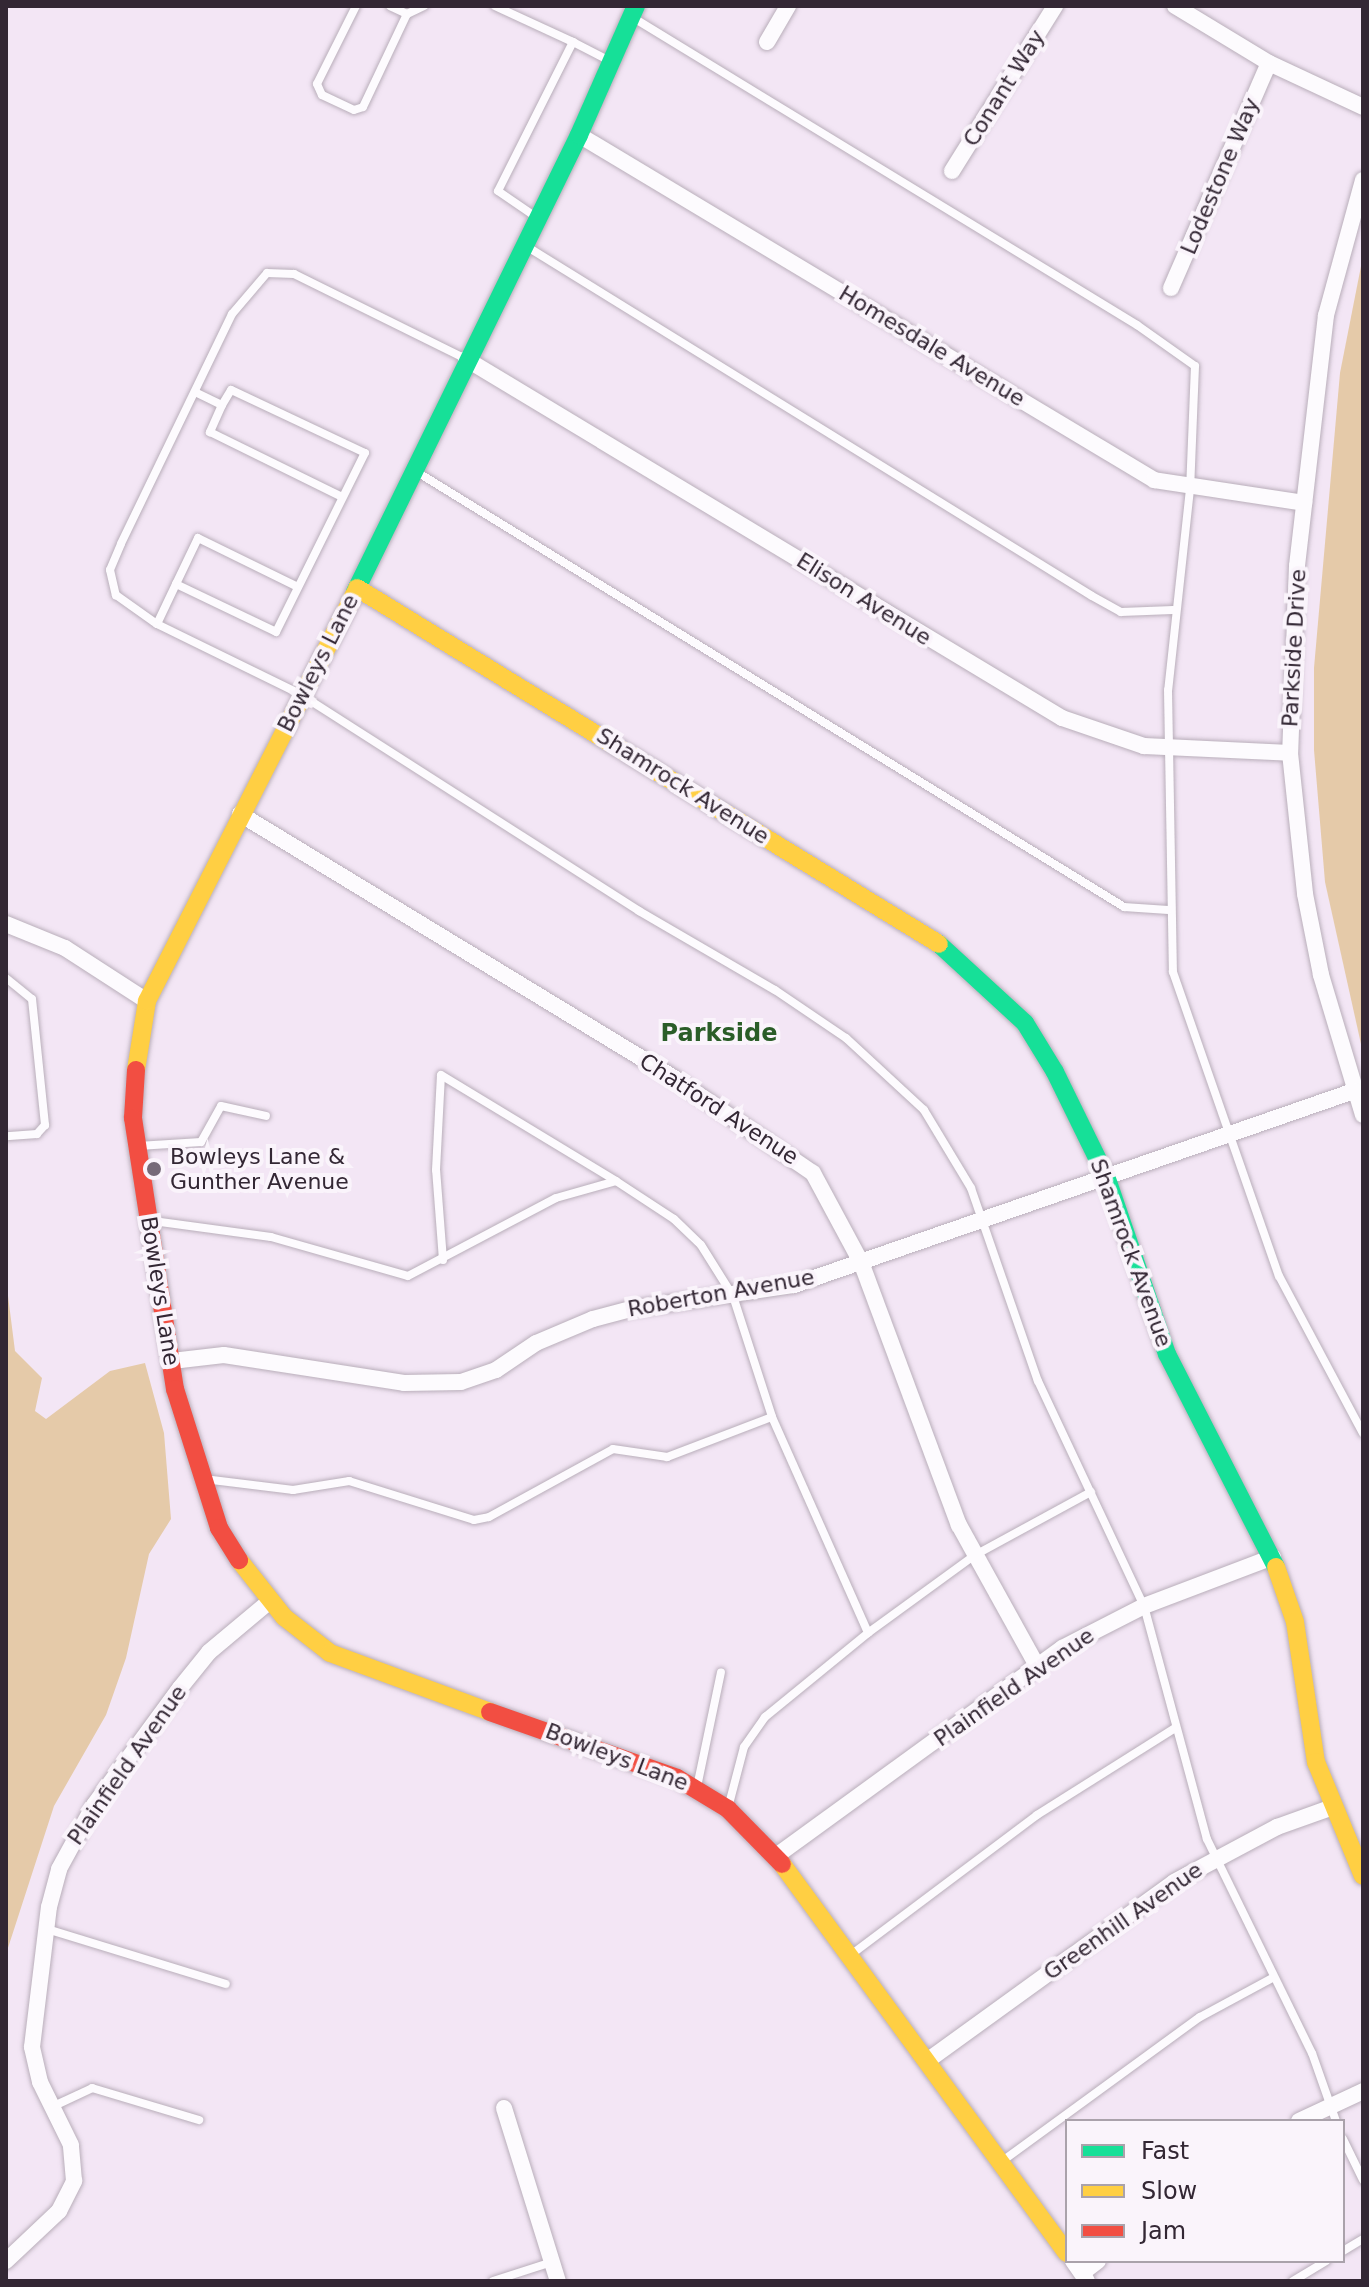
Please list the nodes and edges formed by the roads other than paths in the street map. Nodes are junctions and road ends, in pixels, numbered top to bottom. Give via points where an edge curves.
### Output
1 (356, 6) edge
2 (390, 6) edge
3 (424, 6) edge
4 (495, 6) edge
5 (788, 6) edge
6 (1055, 6) edge
7 (1175, 6) edge
8 (633, 12) edge
9 (407, 14) junction
10 (573, 42) junction
11 (767, 42) dead end
12 (611, 62) junction
13 (1269, 63) junction
14 (1363, 107) edge
15 (579, 135) junction
16 (952, 171) dead end
17 (1363, 180) edge
18 (537, 218) junction
19 (523, 244) junction
20 (1171, 288) dead end
21 (466, 359) junction
22 (195, 392) junction
23 (222, 405) junction
24 (413, 470) junction
25 (1190, 489) junction
26 (342, 497) junction
27 (1304, 503) junction
28 (176, 584) junction
29 (298, 587) junction
30 (357, 588) junction
31 (1173, 610) junction
32 (157, 624) junction
33 (300, 694) junction
34 (1168, 749) junction
35 (1290, 753) junction
36 (240, 814) junction
37 (1168, 910) junction
38 (6, 924) edge
39 (6, 978) edge
40 (147, 1001) junction
41 (1354, 1091) junction
42 (1363, 1115) edge
43 (266, 1116) dead end
44 (1229, 1133) junction
45 (6, 1136) edge
46 (137, 1146) junction
47 (1106, 1176) junction
48 (616, 1181) junction
49 (983, 1219) junction
50 (148, 1221) junction
51 (443, 1260) junction
52 (861, 1262) junction
53 (733, 1296) junction
54 (172, 1361) junction
55 (772, 1417) junction
56 (1363, 1433) edge
57 (201, 1479) junction
58 (1091, 1492) junction
59 (975, 1555) junction
60 (1273, 1557) junction
61 (270, 1601) junction
62 (1144, 1606) junction
63 (868, 1633) junction
64 (1037, 1666) junction
65 (721, 1672) dead end
66 (1175, 1728) junction
67 (696, 1788) junction
68 (1333, 1807) junction
69 (728, 1809) junction
70 (776, 1856) junction
71 (1214, 1858) junction
72 (1363, 1876) edge
73 (46, 1929) junction
74 (851, 1955) junction
75 (1274, 1977) junction
76 (226, 1984) dead end
77 (927, 2061) junction
78 (1363, 2091) edge
79 (1330, 2103) junction
80 (56, 2105) junction
81 (504, 2108) dead end
82 (1302, 2119) edge
83 (1335, 2119) edge
84 (199, 2120) dead end
85 (1345, 2143) edge
86 (1001, 2163) junction
87 (1363, 2180) edge
88 (1363, 2239) edge
89 (1065, 2250) edge
90 (1345, 2250) edge
91 (6, 2261) edge
92 (552, 2262) junction
93 (1323, 2263) edge
94 (493, 2281) edge
95 (558, 2281) edge
96 (1293, 2281) edge

1 - 9 lane via 317,84 322,95 354,110 363,107
2 - 9 lane
3 - 9 lane
4 - 10 lane
5 - 11 street
6 - 16 street, Conant Way
7 - 13 street
8 - 12 street, Bowleys Lane
8 - 25 lane via 1181,353 1195,366 1197,380
10 - 12 lane
10 - 18 lane via 498,191
12 - 15 street, Bowleys Lane
13 - 14 street
13 - 20 street, Lodestone Way
15 - 18 street, Bowleys Lane
15 - 25 street, Homesdale Avenue via 1116,460 1154,480
17 - 27 street, Parkside Drive via 1326,315
18 - 19 street, Bowleys Lane
19 - 21 street, Bowleys Lane
19 - 31 lane via 1092,596 1121,612
21 - 22 lane via 294,274 267,273 232,314
21 - 24 street, Bowleys Lane
21 - 34 street, Elison Avenue via 1062,718 1122,741
22 - 23 lane
22 - 32 lane via 110,570 116,595
23 - 26 lane via 210,432
23 - 26 lane via 231,390 365,453
24 - 30 street, Bowleys Lane
24 - 37 lane via 1124,907
25 - 27 street, Homesdale Avenue
25 - 31 lane
26 - 29 lane
27 - 35 street, Parkside Drive
28 - 29 lane via 276,632
28 - 29 lane via 198,538
28 - 32 lane
30 - 33 street, Bowleys Lane
30 - 47 street, Shamrock Avenue via 952,952 1025,1023
31 - 34 lane
32 - 33 lane
33 - 36 street, Bowleys Lane
33 - 49 lane via 846,1038 935,1124
34 - 35 street, Elison Avenue
34 - 37 lane
35 - 41 street, Parkside Drive via 1305,894 1321,975
36 - 40 street, Bowleys Lane
36 - 52 street, Chatford Avenue via 789,1153 824,1187
37 - 44 lane via 1176,988
38 - 40 street via 65,948
39 - 45 lane via 32,999 45,1125 37,1134
40 - 46 street, Bowleys Lane via 133,1077
41 - 42 street, Parkside Drive
41 - 44 street, Roberton Avenue
43 - 46 lane via 221,1106 201,1142
44 - 47 street, Roberton Avenue
44 - 56 lane via 1279,1276
46 - 50 street, Bowleys Lane
47 - 49 street, Roberton Avenue
47 - 60 street, Shamrock Avenue via 1167,1354
48 - 51 lane via 556,1198
48 - 51 lane via 441,1075 436,1170
48 - 53 lane via 674,1219 701,1245
49 - 52 street, Roberton Avenue
49 - 58 lane via 1038,1381
50 - 51 lane via 271,1237 408,1276
50 - 54 street, Bowleys Lane
52 - 53 street, Roberton Avenue via 794,1285
52 - 59 street, Chatford Avenue via 944,1490
53 - 54 street, Roberton Avenue via 593,1319 536,1343 496,1370 440,1385 224,1355
53 - 55 lane
54 - 57 street, Bowleys Lane
55 - 57 lane via 667,1457 613,1449 489,1517 474,1520 349,1481 293,1490
55 - 63 lane
57 - 61 street, Bowleys Lane via 233,1553
58 - 59 lane
58 - 62 lane
59 - 63 lane
59 - 64 street, Chatford Avenue
60 - 62 street, Plainfield Avenue
60 - 68 street, Shamrock Avenue via 1295,1622 1316,1762
61 - 67 street, Bowleys Lane via 308,1637 356,1665 565,1736
61 - 73 street, Plainfield Avenue via 209,1652 94,1805 59,1869
62 - 64 street, Plainfield Avenue
62 - 66 lane
63 - 69 lane via 756,1727 744,1747
64 - 70 street, Plainfield Avenue
65 - 67 lane
66 - 71 lane
66 - 74 lane via 1037,1815
67 - 69 street, Bowleys Lane
68 - 71 street, Greenhill Avenue
68 - 72 street, Shamrock Avenue
69 - 70 street, Bowleys Lane
70 - 74 street, Bowleys Lane
71 - 75 lane
71 - 77 street, Greenhill Avenue
73 - 76 lane
73 - 80 street, Plainfield Avenue via 32,2047 40,2082
74 - 77 street, Bowleys Lane
75 - 79 lane
75 - 86 lane via 1200,2017
77 - 86 street, Bowleys Lane
78 - 79 street
79 - 82 street
79 - 83 lane
80 - 84 lane via 92,2088
80 - 91 street, Plainfield Avenue via 76,2167 72,2189 44,2228
81 - 92 street
85 - 87 lane
86 - 89 street, Bowleys Lane
88 - 90 lane
92 - 94 lane
92 - 95 street
93 - 96 lane

